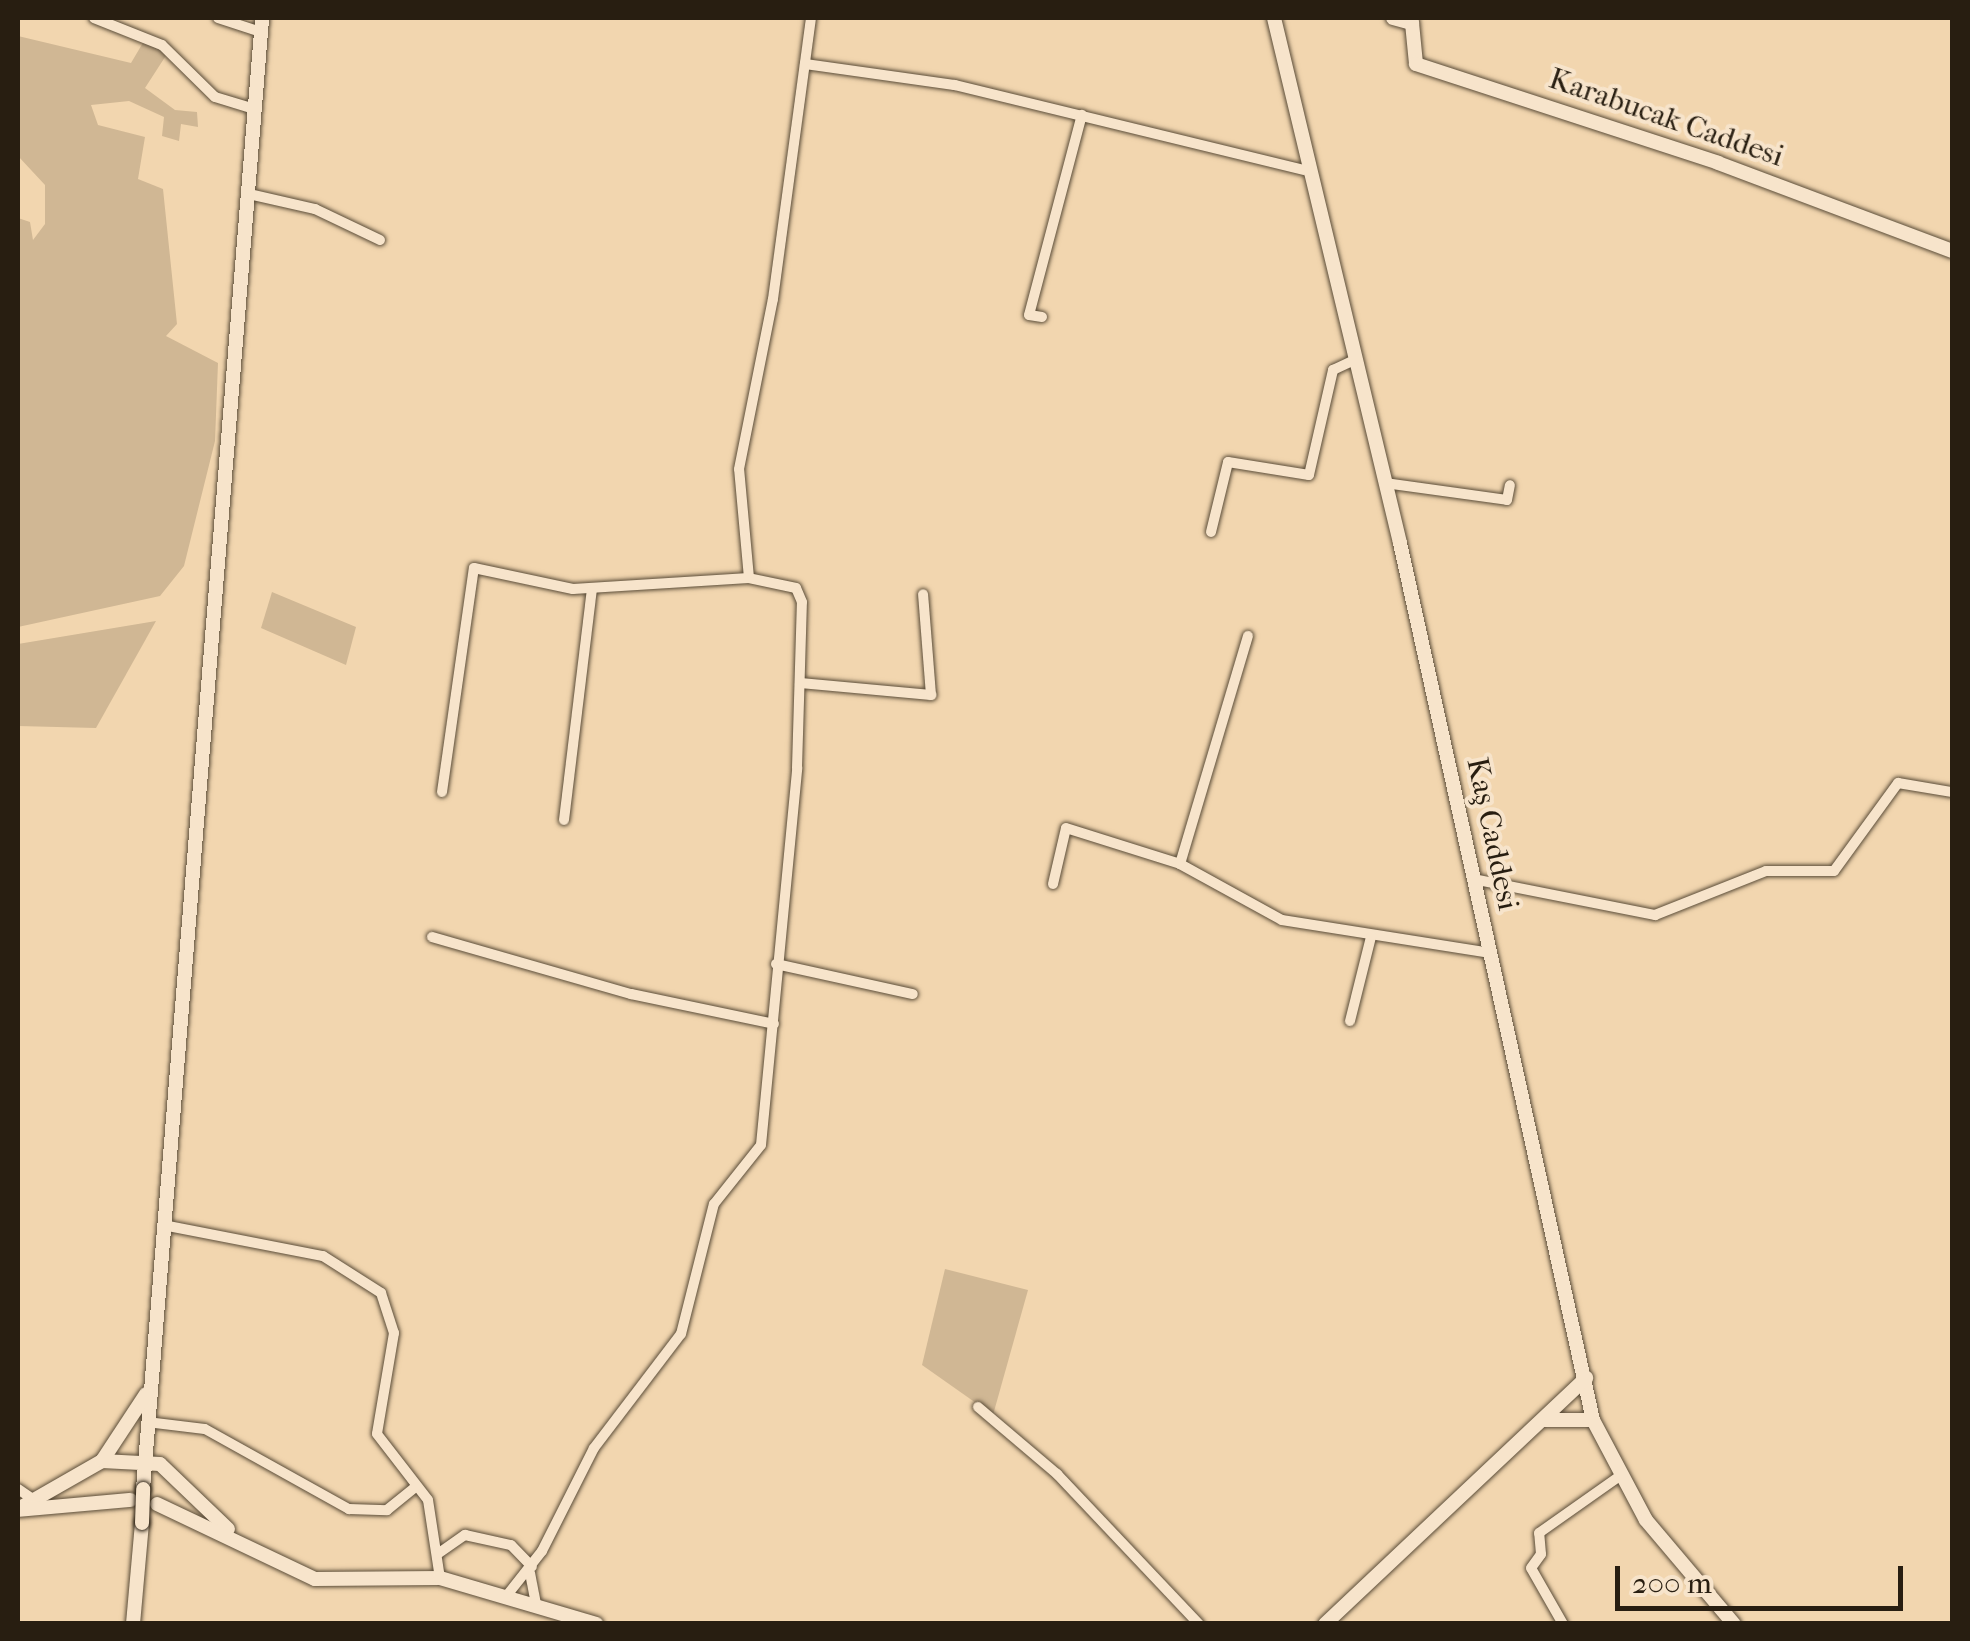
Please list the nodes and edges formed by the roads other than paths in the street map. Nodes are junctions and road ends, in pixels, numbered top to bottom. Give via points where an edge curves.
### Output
1 (94, 18) edge
2 (218, 18) edge
3 (810, 18) edge
4 (1274, 18) edge
5 (1393, 18) edge
6 (1412, 20) edge
7 (262, 24) edge
8 (805, 64) junction
9 (252, 108) junction
10 (1082, 116) junction
11 (1306, 170) junction
12 (249, 194) junction
13 (380, 240) dead end
14 (1952, 251) edge
15 (1042, 317) dead end
16 (1354, 360) junction
17 (1385, 484) junction
18 (1510, 485) dead end
19 (1210, 532) dead end
20 (749, 578) junction
21 (592, 590) junction
22 (923, 594) dead end
23 (1248, 636) dead end
24 (800, 684) junction
25 (442, 792) dead end
26 (1952, 792) edge
27 (564, 820) dead end
28 (1180, 864) junction
29 (1473, 879) junction
30 (1053, 884) dead end
31 (432, 937) dead end
32 (1371, 937) junction
33 (1490, 953) junction
34 (776, 964) junction
35 (913, 994) dead end
36 (1350, 1022) dead end
37 (774, 1024) junction
38 (163, 1224) junction
39 (1586, 1378) junction
40 (150, 1386) junction
41 (978, 1408) dead end
42 (1592, 1420) junction
43 (147, 1422) junction
44 (1538, 1422) junction
45 (145, 1458) junction
46 (102, 1461) junction
47 (1617, 1478) junction
48 (415, 1487) junction
49 (24, 1493) edge
50 (131, 1500) dead end
51 (157, 1504) dead end
52 (18, 1510) edge
53 (239, 1540) junction
54 (439, 1553) junction
55 (532, 1567) junction
56 (440, 1578) junction
57 (508, 1594) junction
58 (536, 1603) junction
59 (133, 1624) edge
60 (596, 1624) edge
61 (1199, 1624) edge
62 (1325, 1624) edge
63 (1563, 1624) edge
64 (1734, 1624) edge

1 - 9 street via 162,45 228,105
2 - 7 street
3 - 8 street
4 - 11 street, Kaş Caddesi
5 - 6 street, Karabucak Caddesi
6 - 14 street, Karabucak Caddesi via 1416,64 1718,162
7 - 9 street
8 - 10 street via 955,85
8 - 20 street via 774,299 738,469
9 - 12 street
10 - 11 street
10 - 15 street via 1029,315
11 - 16 street, Kaş Caddesi
12 - 13 street via 315,209
12 - 38 street
16 - 17 street, Kaş Caddesi
16 - 19 street via 1333,370 1309,474 1228,462
17 - 18 street via 1507,500
17 - 29 street, Kaş Caddesi
20 - 21 street
20 - 24 street via 796,588
21 - 25 street via 474,568
21 - 27 street
22 - 24 street via 931,694
23 - 28 street
24 - 34 street
26 - 29 street via 1898,783 1834,870 1766,871 1655,915
28 - 30 street via 1066,828
28 - 32 street via 1282,920
29 - 33 street, Kaş Caddesi
31 - 37 street via 630,994
32 - 33 street
32 - 36 street
33 - 39 street, Kaş Caddesi
34 - 35 street
34 - 37 street
37 - 55 street via 760,1145 714,1204 681,1334 594,1448
38 - 40 street
38 - 48 street via 323,1256 381,1293 394,1333 378,1434
39 - 42 street, Kaş Caddesi
39 - 44 street
40 - 43 street
40 - 46 street
41 - 61 street via 1057,1474
42 - 44 street
42 - 47 street, Kaş Caddesi
43 - 45 street
43 - 48 street via 205,1429 349,1509 387,1510
44 - 62 street
45 - 46 street
45 - 53 street via 160,1464
45 - 59 street, bridge
46 - 49 street
47 - 63 street via 1539,1534 1541,1554 1531,1568
47 - 64 street, Kaş Caddesi
48 - 54 street via 428,1500
49 - 52 street
50 - 52 street
51 - 53 street
53 - 56 street via 315,1579 344,1585
54 - 55 street via 465,1535 512,1545
54 - 56 street
55 - 57 street
55 - 58 street via 528,1585
56 - 57 street
57 - 58 street
58 - 60 street

